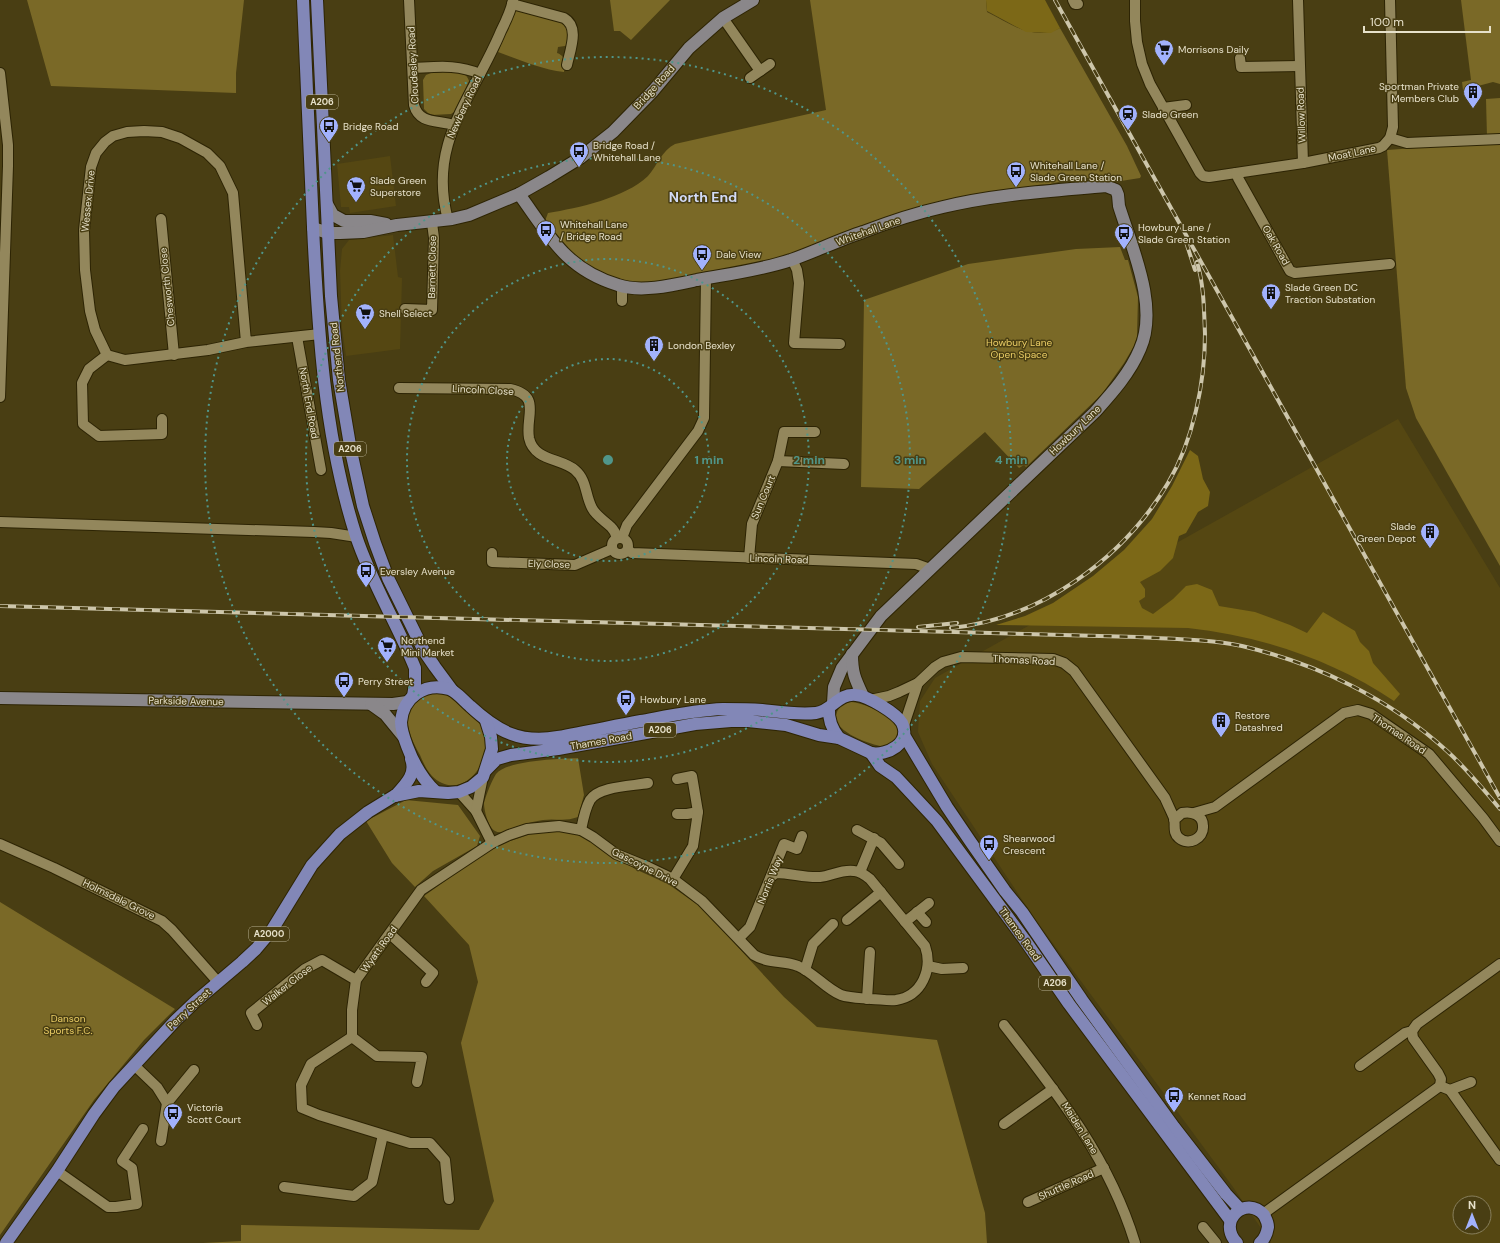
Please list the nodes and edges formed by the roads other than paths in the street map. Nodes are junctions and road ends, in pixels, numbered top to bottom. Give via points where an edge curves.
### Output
1 (303, 0) edge
2 (317, 0) edge
3 (409, 0) edge
4 (753, 0) edge
5 (1135, 0) edge
6 (1298, 0) edge
7 (1390, 0) edge
8 (513, 2) edge
9 (723, 18) junction
10 (770, 64) dead end
11 (567, 65) dead end
12 (1299, 66) junction
13 (1241, 67) dead end
14 (413, 68) junction
15 (760, 71) junction
16 (0, 73) edge
17 (480, 74) junction
18 (750, 78) dead end
19 (1186, 105) dead end
20 (1163, 108) junction
21 (454, 125) junction
22 (1390, 138) junction
23 (1500, 139) edge
24 (1303, 163) junction
25 (1236, 173) junction
26 (1116, 190) joint
27 (519, 194) junction
28 (327, 204) junction
29 (3, 218) edge
30 (161, 219) dead end
31 (448, 220) junction
32 (432, 222) junction
33 (397, 225) junction
34 (313, 228) junction
35 (328, 234) junction
36 (792, 259) junction
37 (1390, 264) dead end
38 (706, 278) junction
39 (622, 286) junction
40 (622, 301) dead end
41 (405, 309) dead end
42 (320, 334) junction
43 (296, 336) junction
44 (246, 342) junction
45 (840, 344) dead end
46 (107, 355) junction
47 (174, 355) junction
48 (399, 388) dead end
49 (0, 397) edge
50 (162, 419) dead end
51 (815, 432) dead end
52 (778, 461) junction
53 (844, 464) dead end
54 (321, 470) dead end
55 (0, 522) edge
56 (352, 522) junction
57 (330, 533) junction
58 (357, 537) junction
59 (620, 538) junction
60 (612, 549) junction
61 (628, 550) junction
62 (492, 552) dead end
63 (749, 558) junction
64 (930, 569) junction
65 (852, 654) junction
66 (918, 683) junction
67 (452, 690) junction
68 (0, 698) edge
69 (866, 698) junction
70 (410, 699) junction
71 (371, 704) junction
72 (831, 706) junction
73 (486, 721) junction
74 (904, 732) junction
75 (403, 736) junction
76 (839, 738) junction
77 (410, 752) junction
78 (870, 754) junction
79 (484, 773) junction
80 (677, 779) dead end
81 (648, 783) dead end
82 (436, 792) junction
83 (459, 792) junction
84 (394, 796) junction
85 (1165, 798) junction
86 (1215, 807) junction
87 (476, 811) junction
88 (698, 812) junction
89 (1190, 813) junction
90 (677, 814) dead end
91 (1174, 820) junction
92 (1203, 827) junction
93 (581, 830) junction
94 (857, 830) dead end
95 (802, 836) dead end
96 (874, 838) junction
97 (1500, 841) edge
98 (492, 843) junction
99 (0, 844) edge
100 (899, 864) dead end
101 (860, 872) junction
102 (772, 876) junction
103 (672, 879) junction
104 (881, 892) junction
105 (929, 903) dead end
106 (917, 912) junction
107 (847, 920) dead end
108 (905, 922) junction
109 (926, 922) dead end
110 (832, 924) dead end
111 (390, 934) junction
112 (739, 938) junction
113 (870, 952) dead end
114 (1500, 964) edge
115 (928, 966) junction
116 (963, 968) dead end
117 (804, 970) junction
118 (356, 980) junction
119 (218, 982) junction
120 (426, 982) dead end
121 (867, 999) junction
122 (257, 1024) dead end
123 (1004, 1025) dead end
124 (1412, 1030) junction
125 (352, 1037) junction
126 (134, 1065) junction
127 (1360, 1066) dead end
128 (194, 1070) dead end
129 (417, 1082) dead end
130 (1471, 1082) dead end
131 (1440, 1086) junction
132 (1053, 1088) junction
133 (1450, 1090) junction
134 (167, 1103) junction
135 (1004, 1124) dead end
136 (142, 1129) dead end
137 (382, 1135) junction
138 (161, 1141) dead end
139 (1500, 1160) edge
140 (1104, 1168) junction
141 (57, 1171) junction
142 (284, 1187) dead end
143 (449, 1199) dead end
144 (1028, 1202) dead end
145 (1240, 1209) junction
146 (1263, 1214) junction
147 (1230, 1220) junction
148 (1203, 1227) dead end
149 (1262, 1242) edge
150 (6, 1243) edge
151 (1134, 1243) edge
152 (1216, 1243) edge
153 (1237, 1243) edge

1 - 34 main road, Northend Road / A206
2 - 28 main road, Northend Road / A206
3 - 14 street, Cloudesley Road
4 - 9 street, Bridge Road
5 - 20 street via 1137,42 1142,64
6 - 12 street, Willow Road
7 - 22 street via 1393,127
8 - 11 street via 569,21 573,34
8 - 17 street, Newbery Road via 494,49
9 - 15 street
9 - 27 street, Bridge Road via 690,48 613,132 580,158
10 - 15 street
12 - 13 street
12 - 24 street, Willow Road
14 - 17 street via 454,67
14 - 21 street, Cloudesley Road via 416,112 427,120
15 - 18 street
16 - 29 street via 8,144
17 - 21 street, Newbery Road
19 - 20 street
20 - 25 street, Moat Lane via 1203,176
21 - 31 street, Newbery Road via 442,174 443,202
22 - 23 street via 1407,143
22 - 24 street, Moat Lane via 1378,148
24 - 25 street, Moat Lane
25 - 37 street, Oak Road via 1290,271 1295,273
26 - 36 street, Whitehall Lane via 1106,186 973,200 862,232
26 - 64 street, Howbury Lane via 1144,287 1146,329 1141,348 1117,387 1095,412
27 - 31 street, Bridge Road via 468,215
27 - 39 street, Whitehall Lane via 569,260 595,277
28 - 33 street, Bridge Road via 333,215 344,221
28 - 35 main road, Northend Road / A206
29 - 49 street
30 - 47 street, Chesworth Close
31 - 32 street, Bridge Road
32 - 33 street, Bridge Road
32 - 41 street, Barnett Close via 432,310
33 - 35 street, Bridge Road via 363,232
34 - 35 street
34 - 42 main road, Northend Road / A206
35 - 67 main road, Northend Road / A206 via 339,380 363,506 392,584 424,651
36 - 38 street, Whitehall Lane via 768,267
36 - 45 street via 799,284 794,343
38 - 39 street, Whitehall Lane via 667,286
38 - 59 street via 704,418 698,430 626,525
39 - 40 street
42 - 43 street
42 - 56 main road, Northend Road / A206 via 335,448
43 - 44 street
43 - 54 street, North End Road
44 - 46 street, Wessex Drive via 233,193 220,166 207,153 180,138 162,132 127,132 113,136 96,153 91,167 84,230 90,311 95,330
44 - 47 street
46 - 47 street via 125,360
46 - 50 street via 89,369 82,383 83,424 99,436 162,434
48 - 59 street, Lincoln Close via 510,389 524,394 530,402 529,437 532,445 544,456 574,469 581,476 593,510
51 - 52 street, Sun Court via 784,432
52 - 53 street
52 - 63 street, Sun Court via 752,524
55 - 57 street
56 - 57 street
56 - 58 main road, Northend Road / A206
57 - 58 street
58 - 70 main road, Northend Road / A206 via 415,668 415,684
59 - 60 street via 613,541
59 - 61 street via 628,542
60 - 61 street, Lincoln Road via 618,554 624,554
60 - 62 street, Ely Close via 575,565 492,562
61 - 63 street, Lincoln Road via 632,553
63 - 64 street, Lincoln Road via 916,564
64 - 65 street, Howbury Lane via 881,616
65 - 69 street via 852,671
65 - 72 street, Howbury Lane via 842,668 834,687
66 - 69 street, Thomas Road via 889,696
66 - 74 street, Thomas Road
66 - 85 street, Thomas Road via 943,662 961,657 1053,659 1064,663 1074,671
67 - 70 main road via 435,687 424,689
67 - 73 main road, Thames Road
68 - 71 street, Parkside Avenue
69 - 72 main road, Thames Road via 854,694
69 - 74 main road, Thames Road via 898,718
70 - 71 street, Parkside Avenue via 393,704
70 - 75 main road via 403,712
71 - 75 street via 385,714
72 - 73 main road, Thames Road / A206 via 821,712 806,714 741,709 699,711 537,740 509,734
72 - 76 main road via 829,714 832,726
73 - 79 main road via 492,749
74 - 78 main road via 900,745 889,752
74 - 145 main road, Thames Road / A206 via 970,842 1174,1127
75 - 77 main road
76 - 78 main road, Thames Road
76 - 79 main road, Thames Road / A206 via 767,722 695,724 512,755 497,759
77 - 82 main road via 425,780
77 - 84 main road, Perry Street / A2000 via 412,774 406,785
78 - 147 main road, Thames Road / A206 via 917,798 937,821
79 - 83 main road, Thames Road via 471,787
79 - 87 street
80 - 88 street via 692,776
81 - 93 street via 606,790 597,794 588,805
82 - 83 main road, Thames Road
82 - 84 main road, Perry Street / A2000 via 411,792
83 - 87 street
84 - 119 main road, Perry Street / A2000 via 353,823 327,848 312,865 272,930 242,962
85 - 89 street, Thomas Road
85 - 91 street, Thomas Road
86 - 89 street, Thomas Road
86 - 92 street, Thomas Road
86 - 97 street, Thomas Road via 1344,713 1358,710 1371,714 1429,754
87 - 98 street
88 - 90 street
88 - 103 street via 693,846
89 - 91 street, Thomas Road via 1178,816
89 - 92 street, Thomas Road via 1201,820
91 - 92 street, Thomas Road via 1174,832 1180,840 1196,840
93 - 98 street, Gascoyne Drive via 559,826 536,827 518,831
93 - 103 street, Gascoyne Drive via 616,854
94 - 96 street
95 - 102 street, Norris Way via 797,849 784,844
96 - 100 street
96 - 101 street
98 - 111 street, Wyatt Road via 421,890
99 - 119 street, Holmsdale Grove via 162,921
101 - 102 street via 850,870 820,877 807,877 776,872
101 - 104 street
102 - 112 street, Norris Way via 750,927
103 - 112 street, Gascoyne Drive via 702,901
104 - 107 street
104 - 108 street
105 - 106 street
106 - 108 street
106 - 109 street
108 - 115 street via 925,946
110 - 117 street via 813,944
111 - 118 street, Wyatt Road
111 - 120 street via 433,973
112 - 117 street via 762,960 791,964
113 - 121 street
114 - 124 street
115 - 116 street via 942,969
115 - 121 street via 922,982 910,994 894,1000
117 - 121 street via 842,995
118 - 122 street, Walker Close via 322,960 305,969 251,1013
118 - 125 street, Wyatt Road
119 - 126 main road, Perry Street / A2000 via 181,1015
123 - 132 street, Maiden Lane
124 - 127 street
124 - 131 street via 1413,1038 1438,1073 1441,1079
125 - 129 street via 377,1056 422,1057
125 - 137 street via 311,1064 301,1085 302,1108
126 - 134 street via 157,1087
126 - 141 main road, Perry Street / A2000 via 94,1114
128 - 134 street
130 - 133 street
131 - 133 street
131 - 146 street
132 - 135 street
132 - 140 street, Maiden Lane via 1075,1118
133 - 139 street
134 - 138 street
136 - 141 street via 122,1161 132,1168 137,1204 108,1207
137 - 142 street via 372,1182 354,1196
137 - 143 street via 410,1143 430,1143 445,1160
140 - 144 street, Shuttle Road
140 - 151 street, Maiden Lane via 1126,1216
141 - 150 main road, Perry Street / A2000
145 - 146 main road via 1254,1208
145 - 147 main road
146 - 149 main road via 1268,1225
147 - 153 main road, Thames Road / A206 via 1230,1235
148 - 152 street

